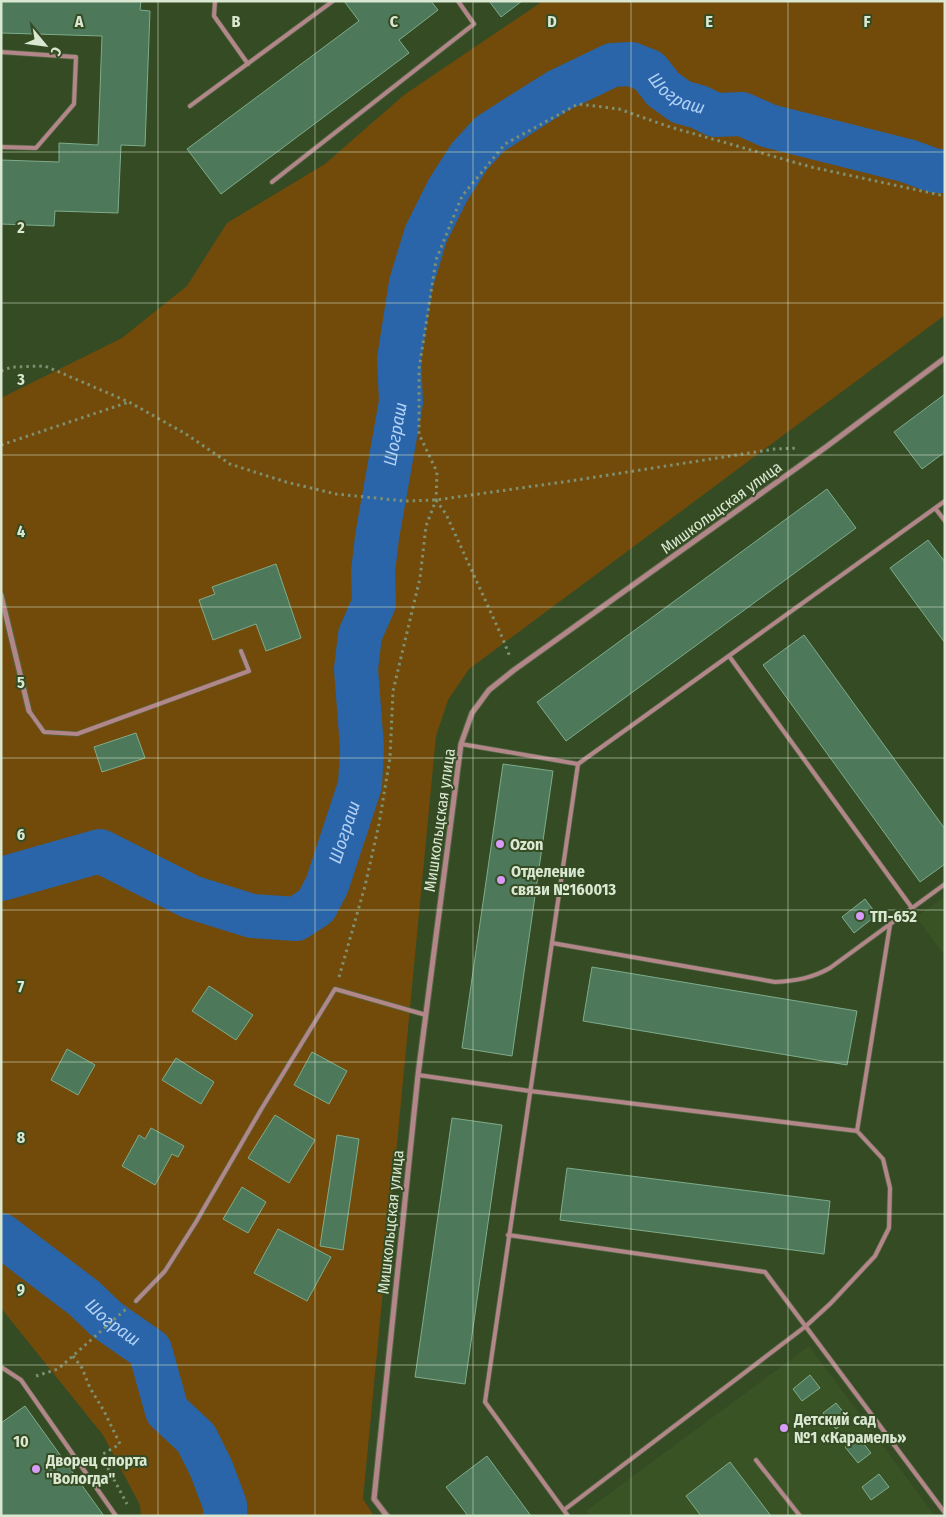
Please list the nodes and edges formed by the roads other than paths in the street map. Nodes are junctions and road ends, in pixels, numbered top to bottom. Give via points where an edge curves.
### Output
1 (215, 1) edge
2 (333, 1) edge
3 (458, 1) edge
4 (1, 52) edge
5 (248, 64) junction
6 (190, 106) dead end
7 (1, 147) edge
8 (272, 182) dead end
9 (945, 358) edge
10 (945, 501) edge
11 (935, 508) junction
12 (945, 521) edge
13 (1, 595) edge
14 (241, 650) dead end
15 (729, 656) junction
16 (29, 711) joint
17 (462, 744) junction
18 (578, 764) junction
19 (945, 884) edge
20 (912, 908) junction
21 (890, 925) junction
22 (552, 943) junction
23 (426, 1015) junction
24 (418, 1075) junction
25 (530, 1091) junction
26 (857, 1131) junction
27 (508, 1236) junction
28 (136, 1300) dead end
29 (806, 1326) junction
30 (1, 1367) edge
31 (756, 1460) dead end
32 (564, 1510) junction
33 (945, 1513) edge
34 (116, 1516) edge
35 (387, 1516) edge
36 (568, 1516) edge
37 (800, 1516) edge

1 - 5 lane via 214,16
2 - 5 lane
3 - 8 lane via 474,24
4 - 7 lane via 76,57 74,104 36,148
5 - 6 lane
9 - 17 street, Мишкольцская улица via 514,670 489,690 472,713
10 - 11 lane
11 - 12 lane
11 - 15 lane
13 - 16 street
14 - 16 lane via 249,671 76,734 44,732
15 - 18 lane
15 - 20 lane
17 - 18 lane
17 - 23 street, Мишкольцская улица
18 - 22 lane
19 - 20 lane
20 - 21 lane
21 - 22 lane via 830,968 796,981 775,982
21 - 26 lane
22 - 25 lane
23 - 24 street, Мишкольцская улица
23 - 28 lane via 335,989 165,1271
24 - 25 lane
24 - 35 street, Мишкольцская улица via 374,1499
25 - 26 lane
25 - 27 lane
26 - 29 lane via 882,1159 890,1188 889,1228 875,1256
27 - 29 lane via 766,1272
27 - 32 lane via 485,1402
29 - 32 lane
29 - 33 lane
30 - 34 lane via 21,1380
31 - 37 lane
32 - 36 lane

